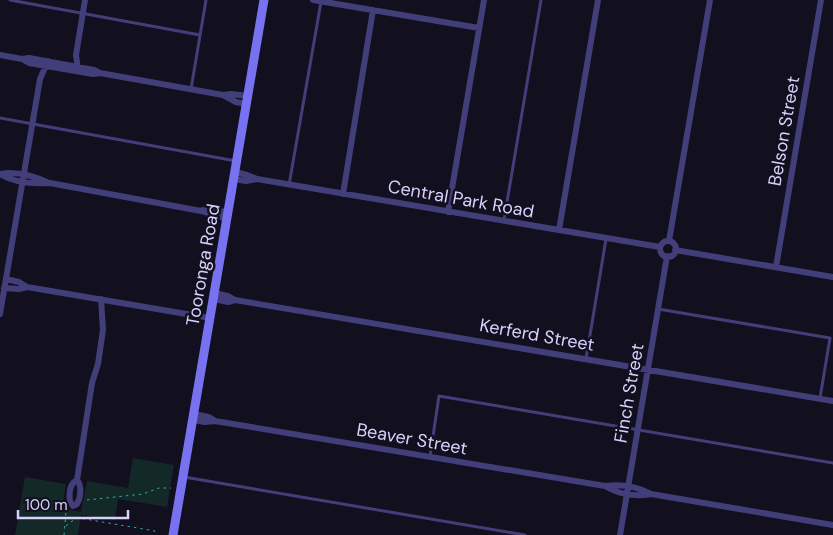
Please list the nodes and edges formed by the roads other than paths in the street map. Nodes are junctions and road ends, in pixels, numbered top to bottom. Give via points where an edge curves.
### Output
1 (10, 0) edge
2 (86, 0) edge
3 (206, 0) edge
4 (264, 0) edge
5 (313, 0) edge
6 (484, 0) edge
7 (541, 0) edge
8 (598, 0) edge
9 (710, 0) edge
10 (821, 0) edge
11 (321, 1) junction
12 (373, 10) junction
13 (83, 13) junction
14 (479, 28) junction
15 (200, 35) junction
16 (0, 55) edge
17 (76, 55) junction
18 (39, 62) junction
19 (47, 64) junction
20 (69, 67) junction
21 (78, 69) junction
22 (40, 79) junction
23 (191, 90) junction
24 (247, 100) junction
25 (0, 118) edge
26 (32, 124) junction
27 (237, 161) junction
28 (0, 174) edge
29 (234, 176) junction
30 (23, 178) junction
31 (289, 185) junction
32 (343, 194) junction
33 (448, 212) junction
34 (228, 215) junction
35 (504, 221) junction
36 (559, 230) junction
37 (606, 238) junction
38 (669, 241) junction
39 (660, 247) junction
40 (675, 250) junction
41 (667, 256) junction
42 (776, 267) junction
43 (833, 277) edge
44 (6, 279) junction
45 (27, 287) junction
46 (4, 288) junction
47 (214, 296) junction
48 (101, 299) junction
49 (110, 301) junction
50 (658, 309) junction
51 (0, 314) edge
52 (103, 314) junction
53 (210, 318) junction
54 (586, 359) junction
55 (648, 370) junction
56 (820, 398) junction
57 (833, 401) edge
58 (193, 417) junction
59 (638, 430) junction
60 (430, 457) junction
61 (833, 462) edge
62 (183, 477) junction
63 (76, 480) dead end
64 (628, 490) junction
65 (833, 525) edge
66 (175, 535) edge
67 (525, 535) edge
68 (620, 535) edge

1 - 13 lane
2 - 13 street
3 - 15 lane
4 - 24 main road, Tooronga Road
5 - 11 street
6 - 14 street
7 - 35 lane
8 - 36 street
9 - 38 street
10 - 42 street, Belson Street
11 - 12 street
11 - 31 lane
12 - 14 street
12 - 32 street
13 - 15 lane
13 - 17 street
14 - 33 street
15 - 23 lane
16 - 18 street
17 - 20 street
17 - 21 street
18 - 19 street
18 - 22 street
19 - 20 street
19 - 22 street
20 - 21 street
21 - 23 street
22 - 26 street
23 - 24 street via 236,102
24 - 27 main road, Tooronga Road
25 - 26 lane
26 - 27 lane
26 - 30 street
27 - 29 main road, Tooronga Road
28 - 30 street via 5,178
29 - 31 street, Central Park Road via 246,181 257,179
29 - 34 main road, Tooronga Road
30 - 34 street
30 - 44 street
31 - 32 street, Central Park Road
32 - 33 street, Central Park Road
33 - 35 street, Central Park Road
34 - 47 main road, Tooronga Road
35 - 36 street, Central Park Road
36 - 37 street, Central Park Road
37 - 39 street, Central Park Road
37 - 54 lane
38 - 39 street
38 - 40 street
39 - 41 street
40 - 41 street
40 - 42 street
41 - 50 street, Finch Street
42 - 43 street
44 - 45 street
44 - 46 street
45 - 46 street
45 - 48 street
46 - 51 street
47 - 53 main road, Tooronga Road
47 - 54 street, Kerferd Street via 228,302 235,300
48 - 49 street
48 - 52 street
49 - 52 street
49 - 53 street
50 - 55 street, Finch Street
50 - 56 lane via 830,338
52 - 63 street via 104,330
53 - 58 main road, Tooronga Road
54 - 55 street, Kerferd Street
55 - 56 street, Kerferd Street
55 - 59 street, Finch Street
56 - 57 street, Kerferd Street
58 - 60 street, Beaver Street via 205,422 215,421
58 - 62 main road, Tooronga Road
59 - 60 lane via 439,396
59 - 61 lane
59 - 64 street, Finch Street
60 - 64 street, Beaver Street via 614,485
62 - 66 main road, Tooronga Road
62 - 67 lane
64 - 65 street, Beaver Street via 642,489 651,494
64 - 68 street, Finch Street

